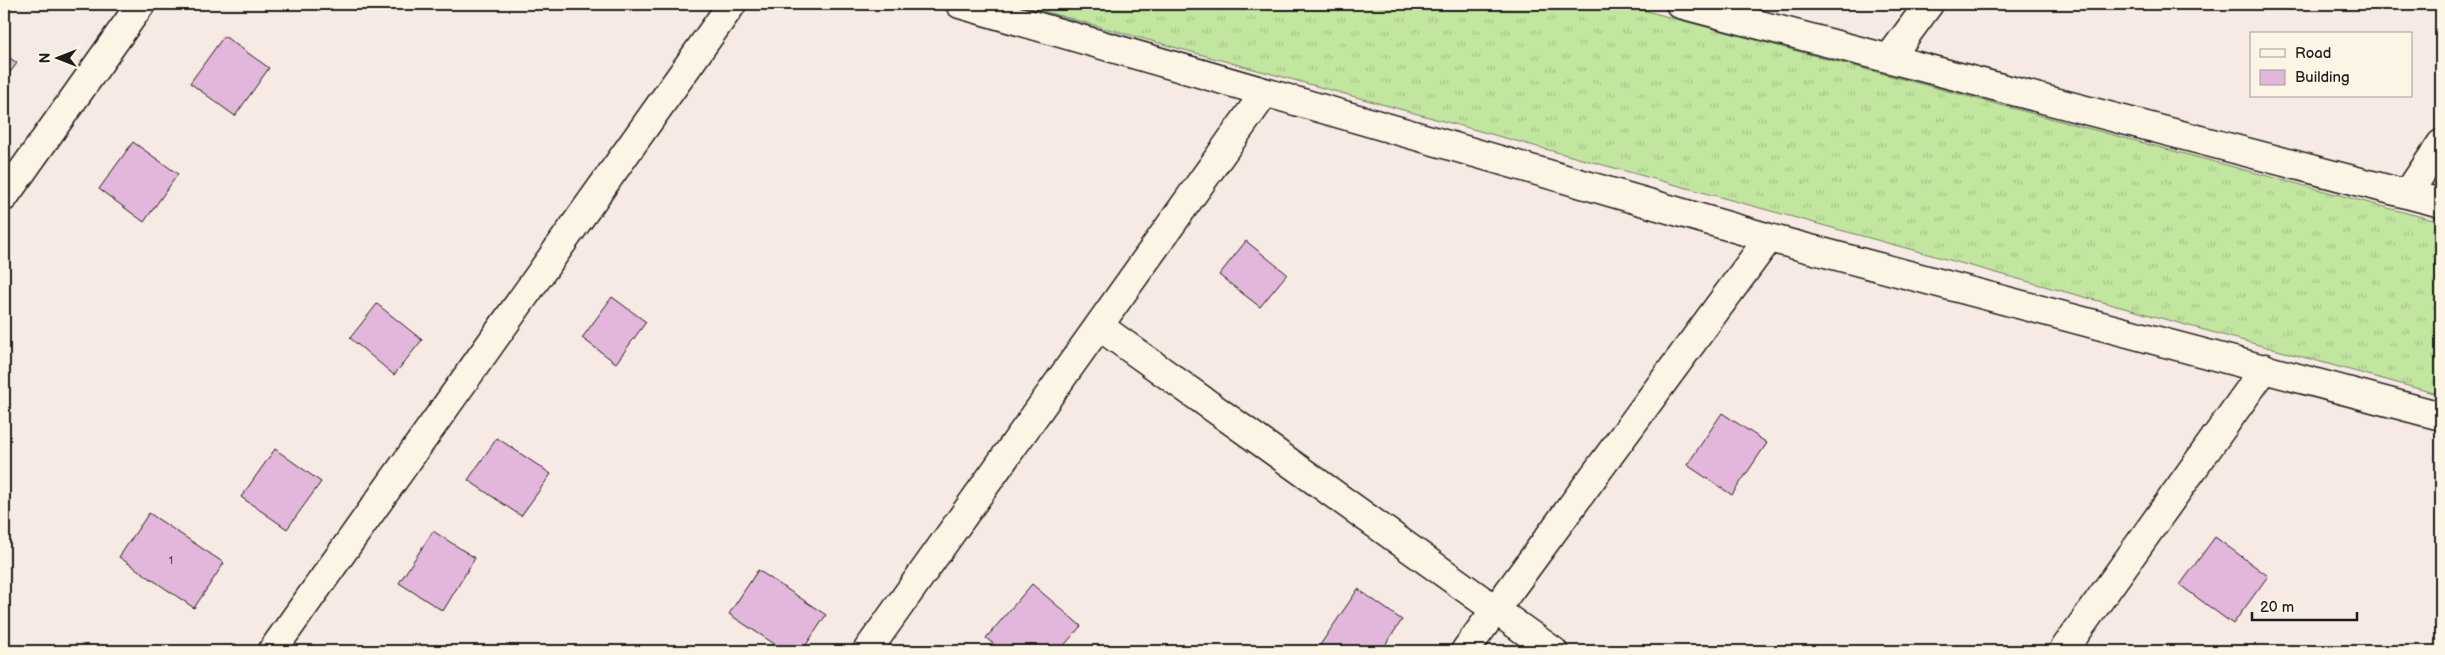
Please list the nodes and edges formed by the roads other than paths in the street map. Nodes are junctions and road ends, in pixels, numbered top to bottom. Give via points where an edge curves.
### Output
1 (141, 4) edge
2 (732, 4) edge
3 (960, 4) edge
4 (1680, 4) edge
5 (1929, 4) edge
6 (1890, 58) junction
7 (1264, 94) junction
8 (2441, 144) edge
9 (2408, 193) junction
10 (4, 197) edge
11 (2441, 203) edge
12 (1769, 238) junction
13 (1098, 326) junction
14 (2265, 368) junction
15 (2441, 416) edge
16 (1494, 611) junction
17 (272, 651) edge
18 (867, 651) edge
19 (1465, 651) edge
20 (1553, 651) edge
21 (2063, 651) edge

1 - 10 lane
2 - 17 lane
3 - 7 lane
4 - 6 lane
5 - 6 lane
6 - 9 lane
7 - 12 lane
7 - 13 lane
8 - 9 lane
9 - 11 lane
12 - 14 lane
12 - 16 lane
13 - 16 lane
13 - 18 lane
14 - 15 lane
14 - 21 lane
16 - 19 lane
16 - 20 lane

